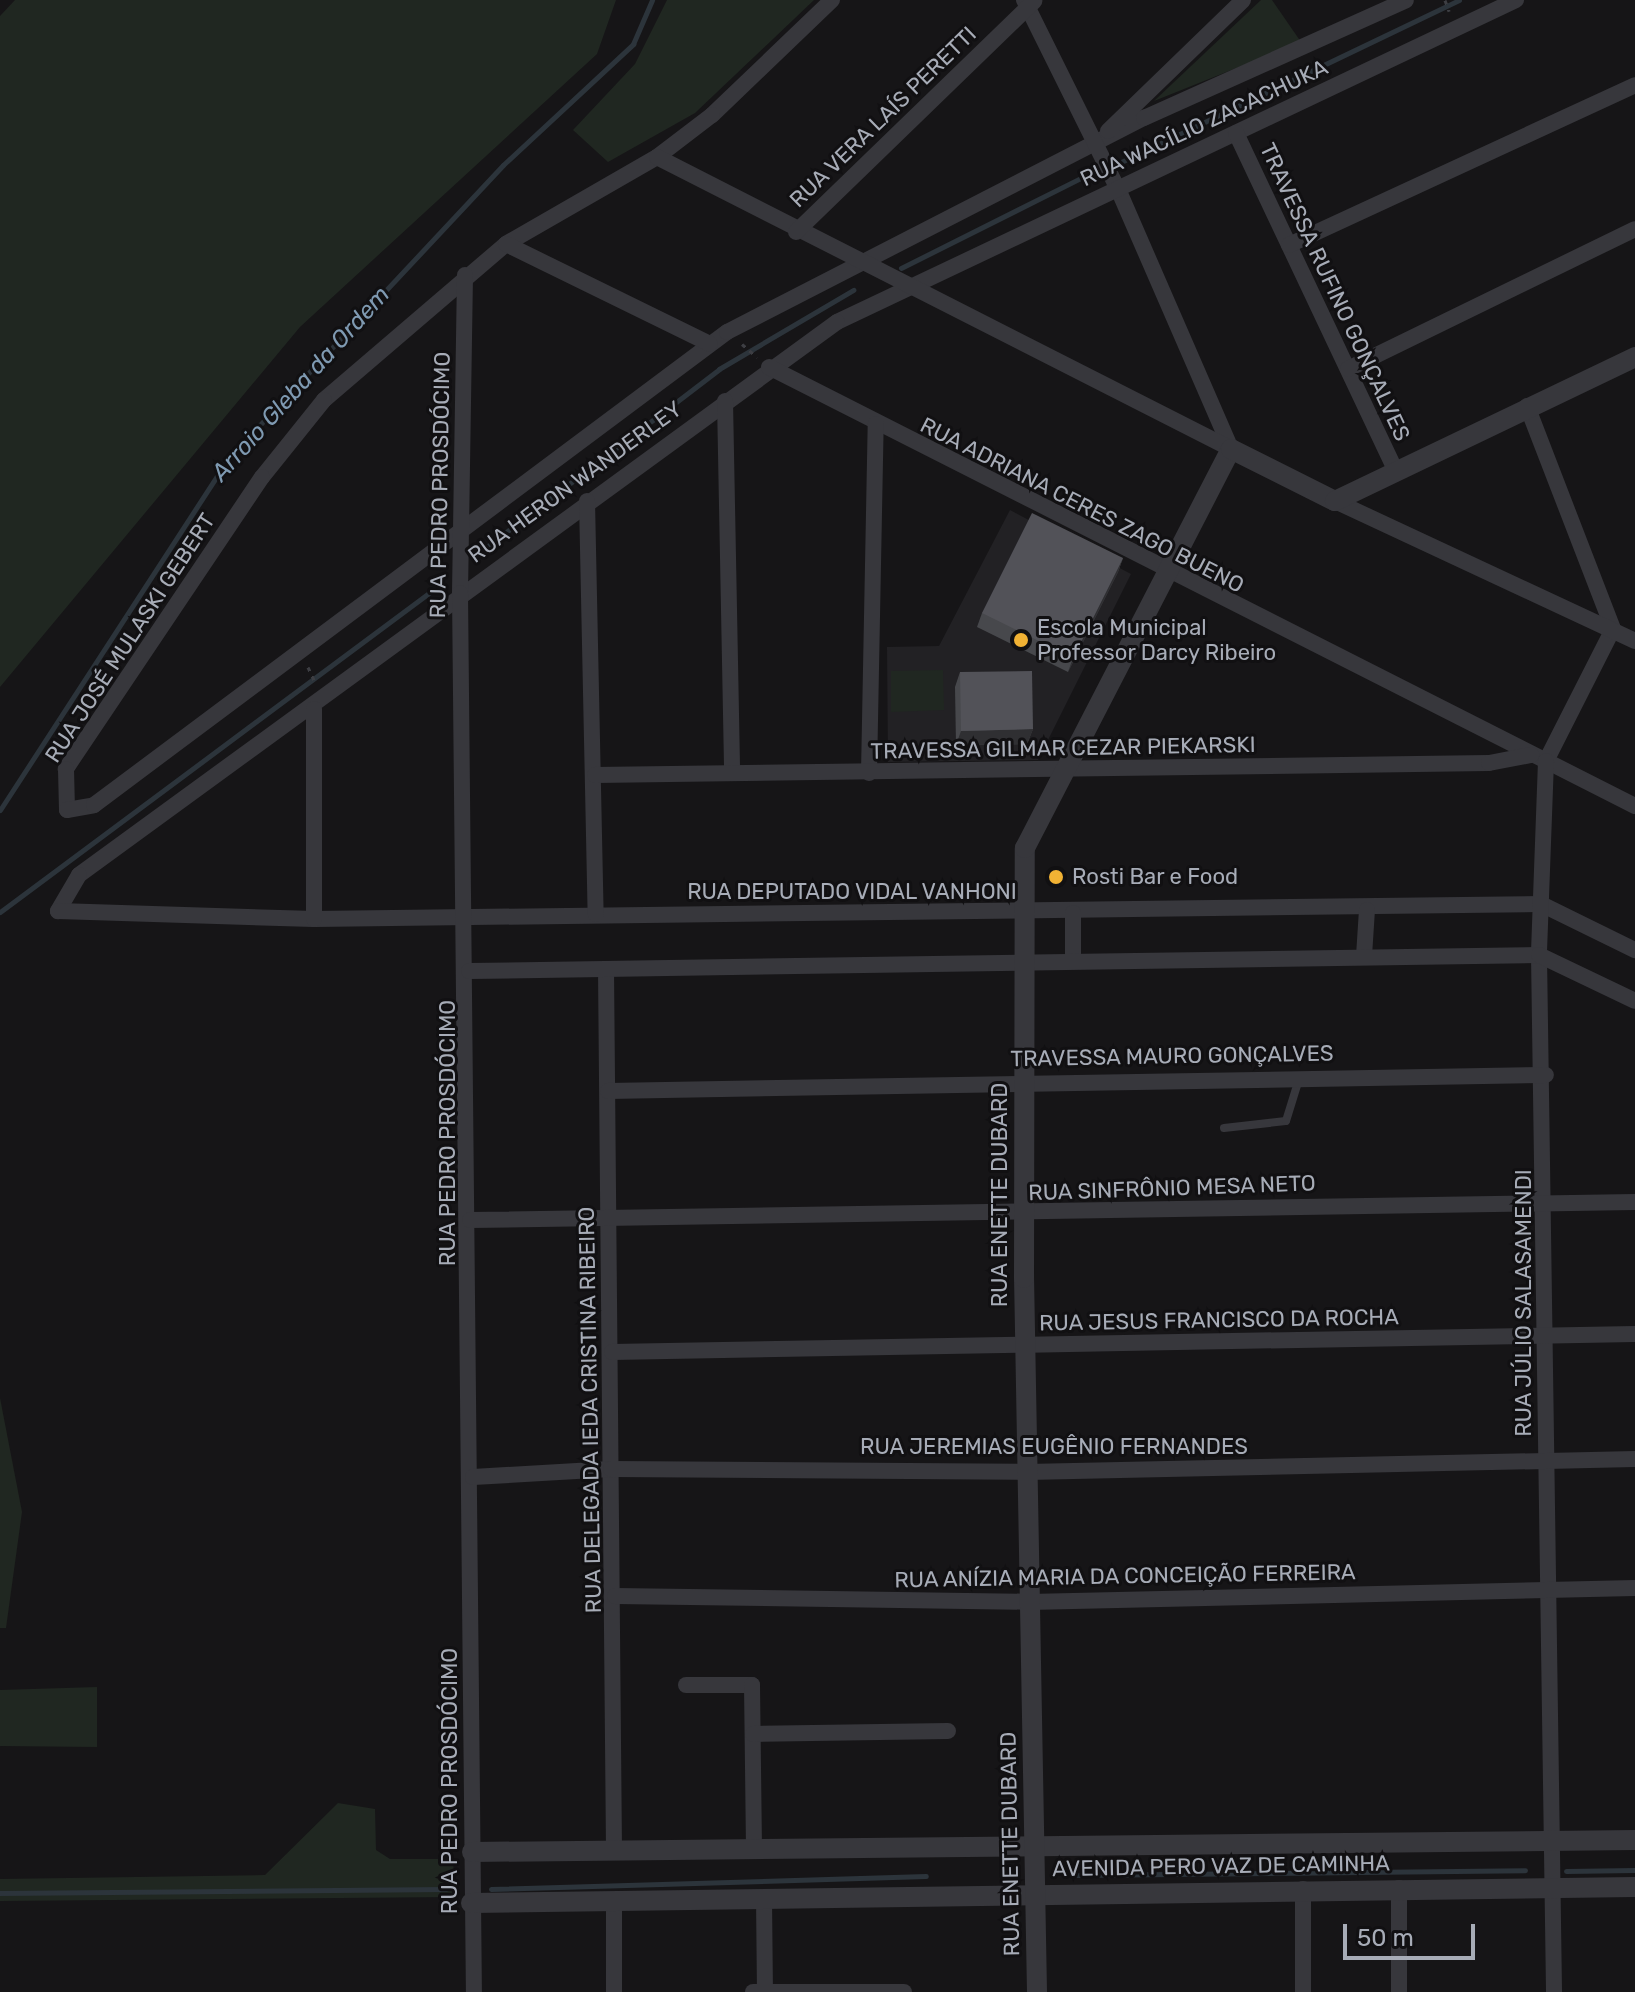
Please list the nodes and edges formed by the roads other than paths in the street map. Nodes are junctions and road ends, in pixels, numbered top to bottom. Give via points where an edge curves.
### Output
1 (1243, 0) edge
2 (1406, 0) edge
3 (1516, 0) edge
4 (826, 2) edge
5 (1029, 3) edge
6 (1635, 85) edge
7 (1236, 133) junction
8 (1095, 144) junction
9 (657, 157) junction
10 (1118, 189) junction
11 (1635, 229) edge
12 (796, 232) junction
13 (506, 244) junction
14 (1289, 245) junction
15 (862, 262) junction
16 (465, 275) junction
17 (909, 283) junction
18 (710, 344) junction
19 (1635, 357) edge
20 (764, 363) junction
21 (1348, 369) junction
22 (725, 401) junction
23 (1527, 406) junction
24 (876, 424) junction
25 (1231, 449) junction
26 (1395, 470) junction
27 (587, 501) junction
28 (1335, 501) junction
29 (461, 531) junction
30 (1163, 572) junction
31 (460, 593) junction
32 (1613, 629) junction
33 (1635, 641) edge
34 (318, 701) junction
35 (1539, 758) junction
36 (1060, 770) junction
37 (732, 773) junction
38 (869, 773) junction
39 (595, 775) junction
40 (1635, 806) edge
41 (67, 810) joint
42 (1541, 904) junction
43 (1367, 910) junction
44 (58, 911) joint
45 (1073, 913) junction
46 (596, 914) junction
47 (1021, 914) junction
48 (463, 916) junction
49 (314, 919) junction
50 (1635, 950) edge
51 (1539, 955) junction
52 (1364, 956) junction
53 (1022, 958) junction
54 (1073, 958) junction
55 (606, 969) junction
56 (469, 971) junction
57 (1635, 1001) edge
58 (1546, 1075) junction
59 (1299, 1077) junction
60 (1024, 1079) junction
61 (608, 1091) junction
62 (1224, 1128) dead end
63 (1635, 1202) edge
64 (1546, 1203) junction
65 (1024, 1216) junction
66 (470, 1220) junction
67 (610, 1221) junction
68 (1549, 1334) junction
69 (1635, 1334) edge
70 (1025, 1346) junction
71 (612, 1352) junction
72 (1635, 1459) edge
73 (1546, 1462) junction
74 (611, 1469) junction
75 (1027, 1472) junction
76 (473, 1477) junction
77 (1635, 1588) edge
78 (1546, 1591) junction
79 (615, 1596) junction
80 (1029, 1602) junction
81 (686, 1685) dead end
82 (948, 1731) dead end
83 (753, 1734) junction
84 (1551, 1840) junction
85 (1635, 1840) edge
86 (1035, 1845) junction
87 (754, 1849) junction
88 (614, 1851) junction
89 (472, 1852) junction
90 (1635, 1887) edge
91 (1399, 1888) junction
92 (1303, 1889) junction
93 (1552, 1889) junction
94 (1034, 1892) junction
95 (764, 1898) junction
96 (614, 1901) junction
97 (471, 1903) junction
98 (759, 1991) edge
99 (474, 1992) edge
100 (614, 1992) edge
101 (904, 1992) edge
102 (1037, 1992) edge
103 (1303, 1992) edge
104 (1399, 1992) edge
105 (1554, 1992) edge

1 - 8 street
2 - 8 street, RUA WACÍLIO ZACACHUKA
3 - 7 street, RUA WACÍLIO ZACACHUKA
4 - 9 street, RUA JOSÉ MULASKI GEBERT via 712,115
5 - 8 street
5 - 12 street, RUA VERA LAÍS PERETTI
6 - 14 street
7 - 10 street, RUA WACÍLIO ZACACHUKA
7 - 14 street, TRAVESSA RUFINO GONÇALVES
8 - 10 street
8 - 15 street, RUA WACÍLIO ZACACHUKA
9 - 12 street
9 - 13 street, RUA JOSÉ MULASKI GEBERT
10 - 17 street, RUA WACÍLIO ZACACHUKA
10 - 25 street
11 - 21 street
12 - 15 street
13 - 16 street, RUA JOSÉ MULASKI GEBERT
13 - 18 street
14 - 21 street, TRAVESSA RUFINO GONÇALVES
15 - 17 street
15 - 18 street, RUA HERON WANDERLEY
16 - 29 street, RUA PEDRO PROSDÓCIMO
16 - 41 street, RUA JOSÉ MULASKI GEBERT via 324,400 262,477 66,769
17 - 20 street, RUA HERON WANDERLEY
17 - 25 street
18 - 29 street, RUA HERON WANDERLEY
19 - 23 street
20 - 22 street, RUA HERON WANDERLEY
20 - 24 street, RUA ADRIANA CERES ZAGO BUENO
21 - 26 street, TRAVESSA RUFINO GONÇALVES
22 - 27 street, RUA HERON WANDERLEY
22 - 37 street
23 - 26 street
23 - 32 street
24 - 30 street, RUA ADRIANA CERES ZAGO BUENO
24 - 38 street
25 - 28 street
25 - 30 street, RUA ENETTE DUBARD
26 - 28 street
27 - 31 street, RUA HERON WANDERLEY
27 - 39 street
28 - 32 street
29 - 31 street, RUA PEDRO PROSDÓCIMO
29 - 41 street, RUA HERON WANDERLEY via 94,805
30 - 35 street, RUA ADRIANA CERES ZAGO BUENO
30 - 36 street, RUA ENETTE DUBARD
31 - 34 street, RUA HERON WANDERLEY
31 - 48 street, RUA PEDRO PROSDÓCIMO
32 - 33 street
32 - 35 street, RUA JÚLIO SALASAMENDI
34 - 44 street, RUA HERON WANDERLEY via 79,875
34 - 49 street
35 - 36 street, TRAVESSA GILMAR CEZAR PIEKARSKI
35 - 40 street, RUA ADRIANA CERES ZAGO BUENO
35 - 42 street, RUA JÚLIO SALASAMENDI
36 - 38 street, TRAVESSA GILMAR CEZAR PIEKARSKI
36 - 47 street, RUA ENETTE DUBARD via 1025,848
37 - 38 street, TRAVESSA GILMAR CEZAR PIEKARSKI
37 - 39 street, TRAVESSA GILMAR CEZAR PIEKARSKI
39 - 46 street
42 - 43 street, RUA DEPUTADO VIDAL VANHONI
42 - 50 street, RUA DEPUTADO VIDAL VANHONI
42 - 51 street, RUA JÚLIO SALASAMENDI
43 - 45 street, RUA DEPUTADO VIDAL VANHONI
43 - 52 street
44 - 49 street, RUA DEPUTADO VIDAL VANHONI
45 - 47 street, RUA DEPUTADO VIDAL VANHONI
45 - 54 street
46 - 47 street, RUA DEPUTADO VIDAL VANHONI
46 - 48 street, RUA DEPUTADO VIDAL VANHONI
47 - 53 street, RUA ENETTE DUBARD
48 - 49 street, RUA DEPUTADO VIDAL VANHONI
48 - 56 street, RUA PEDRO PROSDÓCIMO
51 - 52 street
51 - 57 street
51 - 58 street, RUA JÚLIO SALASAMENDI
52 - 54 street
53 - 54 street
53 - 55 street
53 - 60 street, RUA ENETTE DUBARD
55 - 56 street
55 - 61 street, RUA DELEGADA IEDA CRISTINA RIBEIRO
56 - 66 street, RUA PEDRO PROSDÓCIMO
58 - 59 street, TRAVESSA MAURO GONÇALVES
58 - 64 street, RUA JÚLIO SALASAMENDI
59 - 60 street, TRAVESSA MAURO GONÇALVES
59 - 62 lane via 1297,1106 1286,1121
60 - 61 street, TRAVESSA MAURO GONÇALVES
60 - 65 street, RUA ENETTE DUBARD
61 - 67 street, RUA DELEGADA IEDA CRISTINA RIBEIRO
63 - 64 street, RUA SINFRÔNIO MESA NETO
64 - 65 street, RUA SINFRÔNIO MESA NETO via 1189,1205
64 - 68 street, RUA JÚLIO SALASAMENDI
65 - 67 street, RUA SINFRÔNIO MESA NETO
65 - 70 street, RUA ENETTE DUBARD
66 - 67 street, RUA SINFRÔNIO MESA NETO
66 - 76 street, RUA PEDRO PROSDÓCIMO
67 - 71 street, RUA DELEGADA IEDA CRISTINA RIBEIRO
68 - 69 street, RUA JESUS FRANCISCO DA ROCHA
68 - 70 street, RUA JESUS FRANCISCO DA ROCHA
68 - 73 street, RUA JÚLIO SALASAMENDI
70 - 71 street, RUA JESUS FRANCISCO DA ROCHA
70 - 75 street, RUA ENETTE DUBARD
71 - 74 street, RUA DELEGADA IEDA CRISTINA RIBEIRO
72 - 73 street, RUA JEREMIAS EUGÊNIO FERNANDES
73 - 75 street, RUA JEREMIAS EUGÊNIO FERNANDES
73 - 78 street, RUA JÚLIO SALASAMENDI
74 - 75 street, RUA JEREMIAS EUGÊNIO FERNANDES
74 - 76 street, RUA JEREMIAS EUGÊNIO FERNANDES
74 - 79 street, RUA DELEGADA IEDA CRISTINA RIBEIRO
75 - 80 street, RUA ENETTE DUBARD
76 - 89 street, RUA PEDRO PROSDÓCIMO
77 - 78 street, RUA ANÍZIA MARIA DA CONCEIÇÃO FERREIRA
78 - 80 street, RUA ANÍZIA MARIA DA CONCEIÇÃO FERREIRA
78 - 84 street, RUA JÚLIO SALASAMENDI
79 - 80 street, RUA ANÍZIA MARIA DA CONCEIÇÃO FERREIRA
79 - 88 street, RUA DELEGADA IEDA CRISTINA RIBEIRO
80 - 86 street, RUA ENETTE DUBARD
81 - 83 street via 752,1685
82 - 83 street
83 - 87 street
84 - 85 street, AVENIDA PERO VAZ DE CAMINHA
84 - 86 street, AVENIDA PERO VAZ DE CAMINHA
84 - 93 street, RUA JÚLIO SALASAMENDI
86 - 87 street, AVENIDA PERO VAZ DE CAMINHA
86 - 94 street, RUA ENETTE DUBARD
87 - 88 street, AVENIDA PERO VAZ DE CAMINHA
88 - 89 street, AVENIDA PERO VAZ DE CAMINHA
89 - 97 street, RUA PEDRO PROSDÓCIMO
90 - 93 street, AVENIDA PERO VAZ DE CAMINHA
91 - 92 street, AVENIDA PERO VAZ DE CAMINHA
91 - 93 street, AVENIDA PERO VAZ DE CAMINHA
91 - 104 street
92 - 94 street, AVENIDA PERO VAZ DE CAMINHA
92 - 103 street
93 - 105 street, RUA JÚLIO SALASAMENDI
94 - 95 street, AVENIDA PERO VAZ DE CAMINHA
94 - 102 street, RUA ENETTE DUBARD
95 - 96 street, AVENIDA PERO VAZ DE CAMINHA
95 - 98 street
96 - 97 street, AVENIDA PERO VAZ DE CAMINHA
96 - 100 street
97 - 99 street, RUA PEDRO PROSDÓCIMO
98 - 101 street

